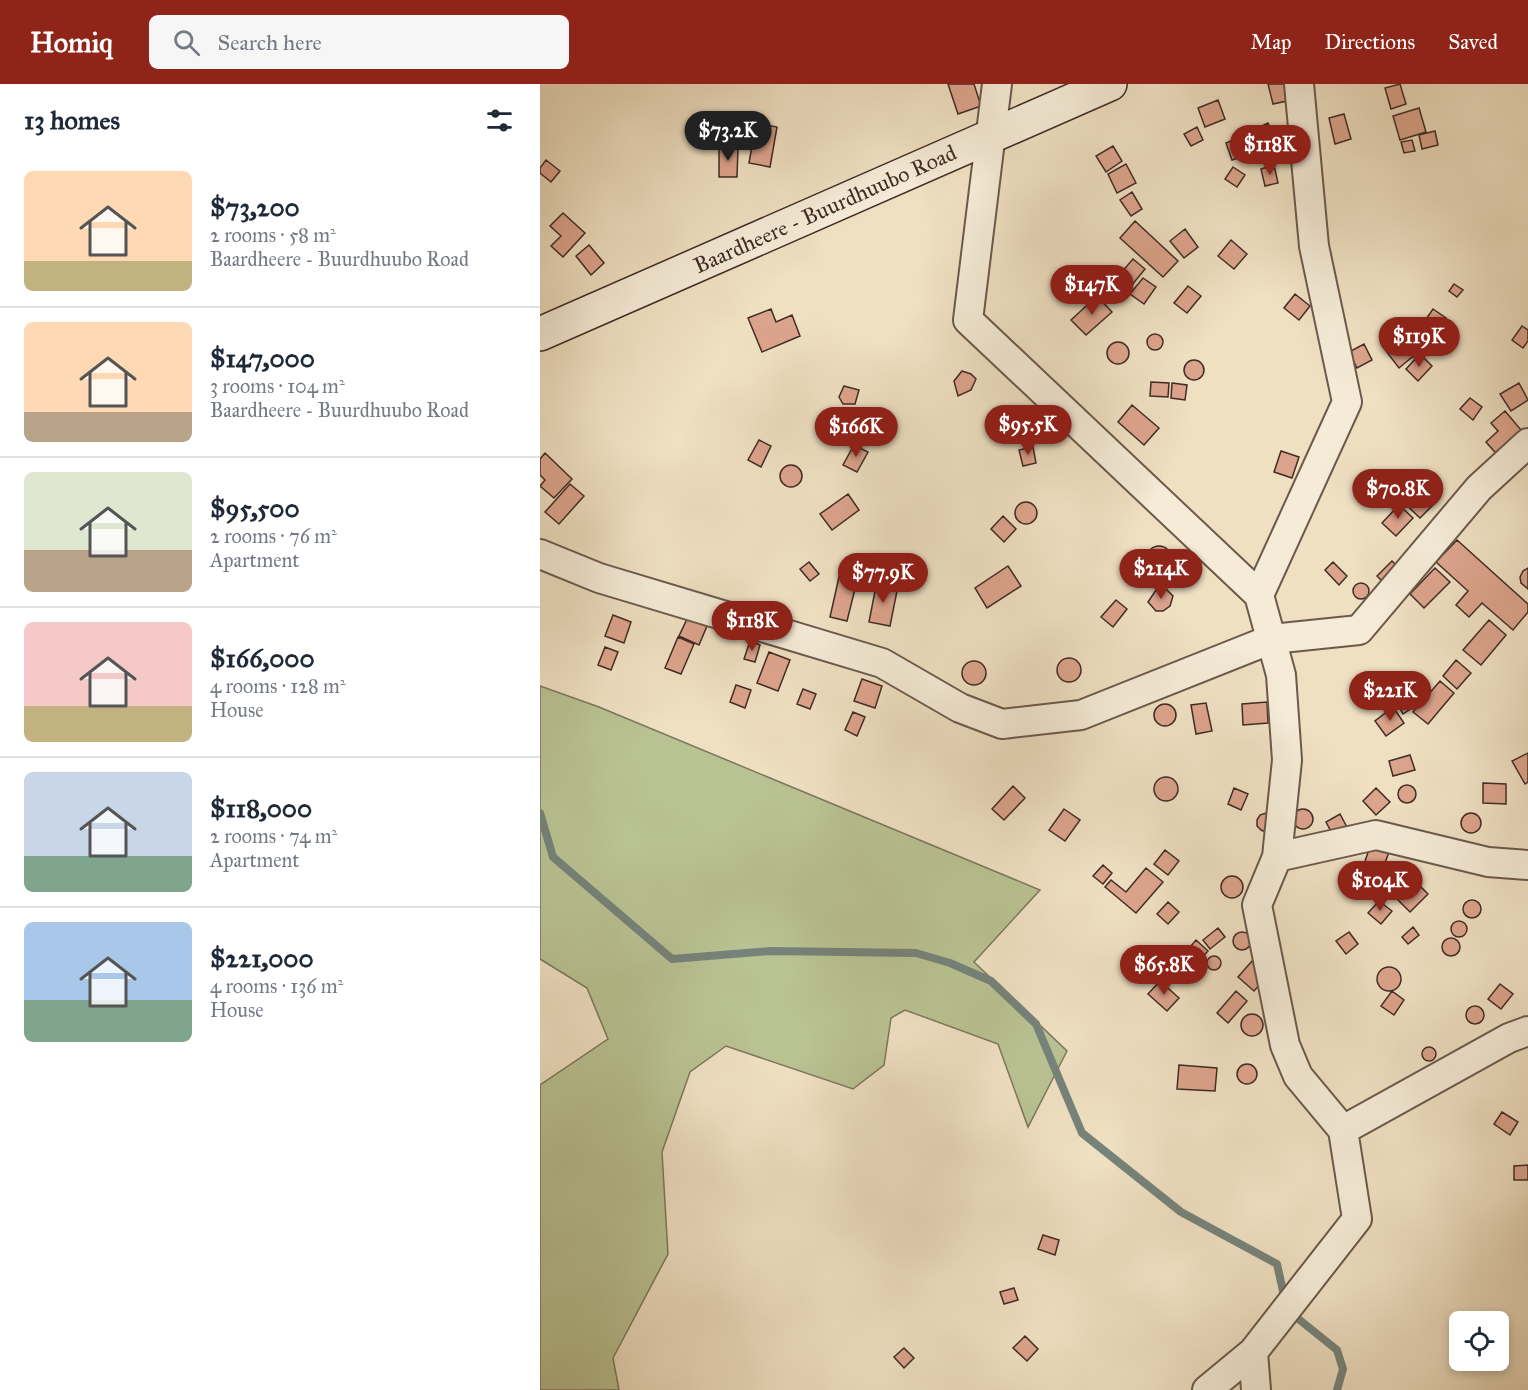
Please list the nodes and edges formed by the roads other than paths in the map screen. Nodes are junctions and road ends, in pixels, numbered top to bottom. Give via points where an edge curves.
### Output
1 (997, 84) edge
2 (1110, 84) edge
3 (1299, 84) edge
4 (991, 136) junction
5 (540, 334) edge
6 (1528, 443) edge
7 (540, 554) edge
8 (1259, 595) junction
9 (1272, 639) junction
10 (1277, 857) junction
11 (1528, 865) edge
12 (1528, 1031) edge
13 (1343, 1130) junction
14 (1253, 1352) junction
15 (1207, 1390) edge
16 (1256, 1390) edge

1 - 4 street
2 - 4 main road, Baardheere - Buurdhuubo Road
3 - 8 street via 1314,246 1347,402
4 - 5 main road, Baardheere - Buurdhuubo Road
4 - 8 street via 968,320
6 - 9 street via 1479,488 1359,630
7 - 9 street via 599,578 882,663 960,708 1002,724 1081,715
8 - 9 street
9 - 10 street via 1281,675 1287,760
10 - 11 street via 1376,835 1488,862
10 - 13 street via 1257,904 1285,1045 1298,1076
12 - 13 street
13 - 14 street via 1357,1219
14 - 15 street
14 - 16 street

